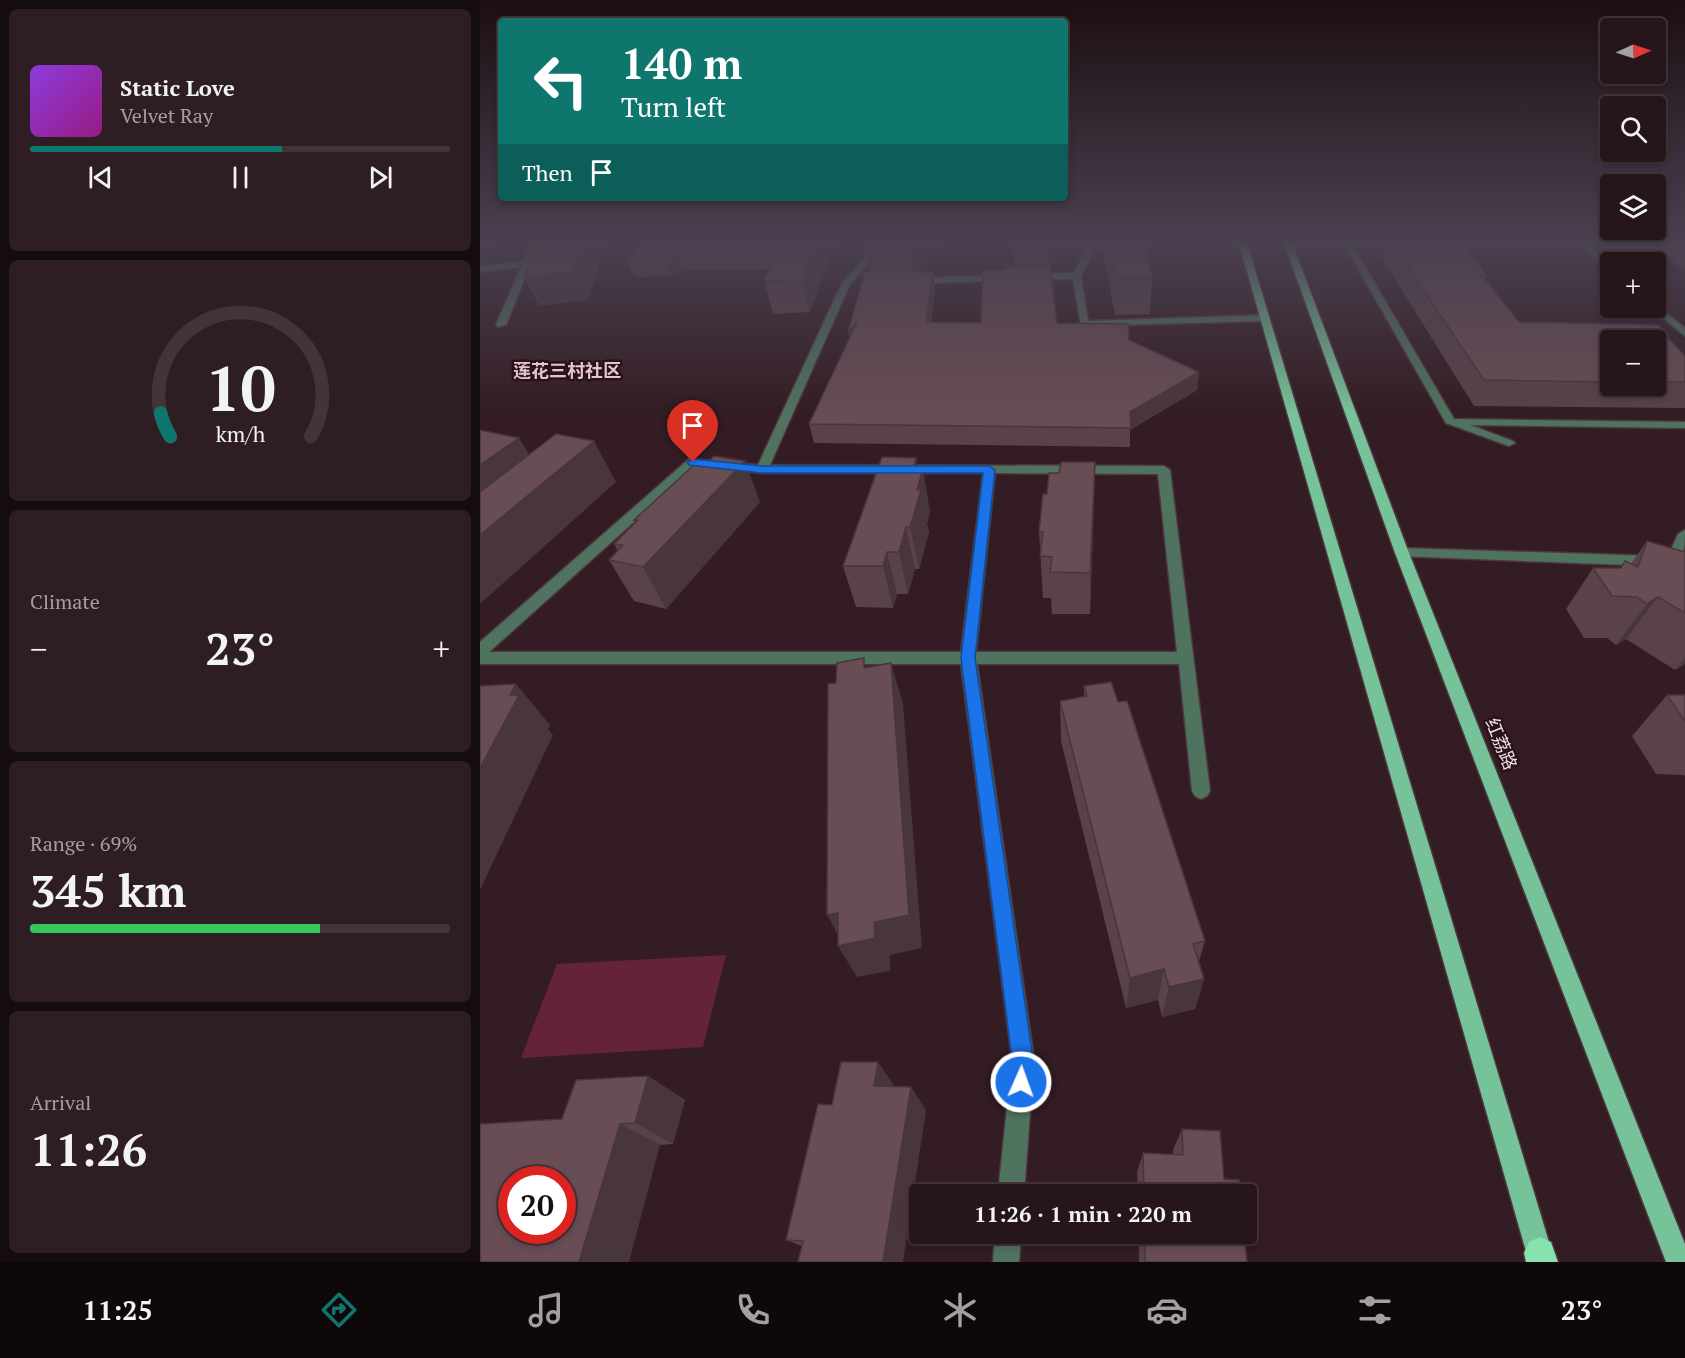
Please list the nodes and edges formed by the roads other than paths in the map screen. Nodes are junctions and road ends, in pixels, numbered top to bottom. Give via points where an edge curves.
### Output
1 (511, 299) edge
2 (844, 299) edge
3 (1080, 299) edge
4 (1259, 299) edge
5 (1309, 299) edge
6 (1380, 299) edge
7 (1666, 317) edge
8 (1264, 318) junction
9 (501, 325) dead end
10 (1685, 333) edge
11 (1450, 421) junction
12 (1685, 425) edge
13 (1509, 443) dead end
14 (762, 469) junction
15 (989, 470) junction
16 (1685, 534) edge
17 (1402, 553) junction
18 (480, 651) edge
19 (480, 658) edge
20 (968, 658) junction
21 (1186, 658) junction
22 (1202, 791) dead end
23 (1012, 1184) edge
24 (1007, 1244) edge
25 (1541, 1259) edge
26 (1006, 1262) edge
27 (1679, 1262) edge

1 - 9 street
2 - 14 street
3 - 8 street via 1084,324
4 - 8 main road
5 - 17 main road, 红荔路
6 - 11 street
7 - 10 street
8 - 25 main road
11 - 12 street
11 - 13 street
14 - 15 street
14 - 18 street via 693,462
15 - 20 street
15 - 21 street via 1164,470
16 - 17 street via 1676,565
17 - 27 main road, 红荔路
19 - 20 street
20 - 21 street
20 - 23 street via 1023,1059
21 - 22 street
24 - 26 street

